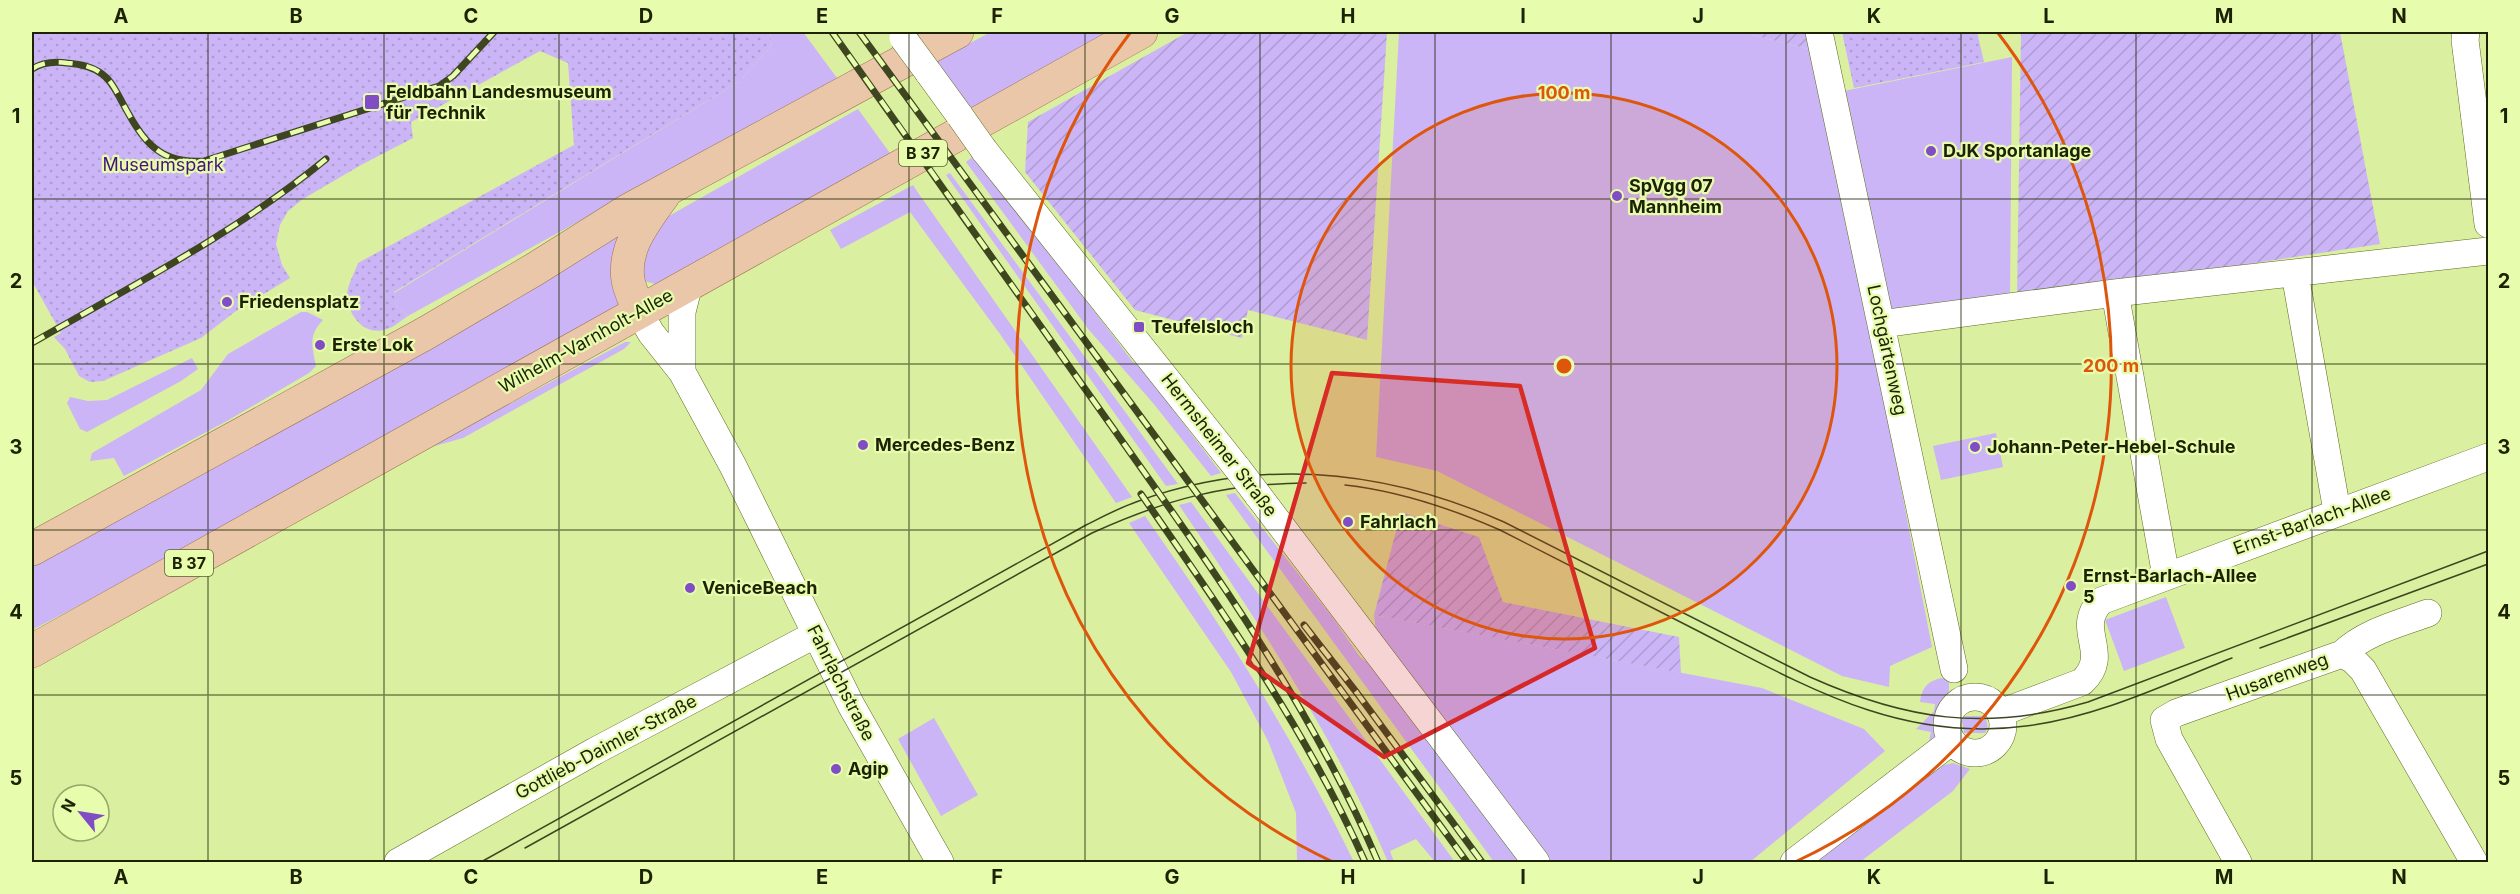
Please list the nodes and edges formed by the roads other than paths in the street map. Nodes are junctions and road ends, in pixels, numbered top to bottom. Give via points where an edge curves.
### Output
1 (957, 32) edge
2 (1141, 32) edge
3 (1819, 32) edge
4 (2466, 32) edge
5 (901, 35) edge
6 (667, 190) junction
7 (2488, 224) edge
8 (2488, 250) edge
9 (2295, 274) junction
10 (689, 284) junction
11 (2115, 293) junction
12 (639, 312) junction
13 (1881, 324) junction
14 (682, 372) junction
15 (2488, 457) edge
16 (2337, 511) junction
17 (32, 549) edge
18 (2166, 576) junction
19 (2428, 613) dead end
20 (816, 634) junction
21 (32, 651) edge
22 (2342, 654) junction
23 (1954, 669) dead end
24 (2000, 713) junction
25 (1952, 741) junction
26 (398, 862) edge
27 (940, 862) edge
28 (1536, 862) edge
29 (1794, 862) edge
30 (2238, 862) edge
31 (2474, 862) edge

1 - 6 main road
2 - 10 main road, Wilhelm-Varnholt-Allee / B 37
3 - 13 street, Lochgärtenweg
4 - 7 street
5 - 28 street, Hermsheimer Straße, bridge via 984,150 1238,469
6 - 12 main road via 637,234 629,256 628,282
6 - 17 main road via 435,327
8 - 9 street
9 - 11 street
9 - 16 street
10 - 12 main road, Wilhelm-Varnholt-Allee / B 37
10 - 14 street, Fahrlachstraße via 681,320
11 - 13 street
11 - 18 street
12 - 14 street, Fahrlachstraße
12 - 21 main road, Wilhelm-Varnholt-Allee / B 37
13 - 23 street, Lochgärtenweg
14 - 20 street, Fahrlachstraße
15 - 16 street, Ernst-Barlach-Allee
16 - 18 street, Ernst-Barlach-Allee
18 - 24 street, Ernst-Barlach-Allee via 2101,601 2092,610 2089,621 2096,661 2082,682
19 - 22 street via 2366,636
20 - 26 street, Gottlieb-Daimler-Straße via 595,751
20 - 27 street, Fahrlachstraße via 855,713
22 - 30 street, Husarenweg via 2164,720 2169,739
22 - 31 street, Husarenweg via 2363,670
24 - 25 street via 2002,729 1991,747 1970,752
24 - 25 street via 1985,699 1975,697 1957,703 1948,717
25 - 29 street

